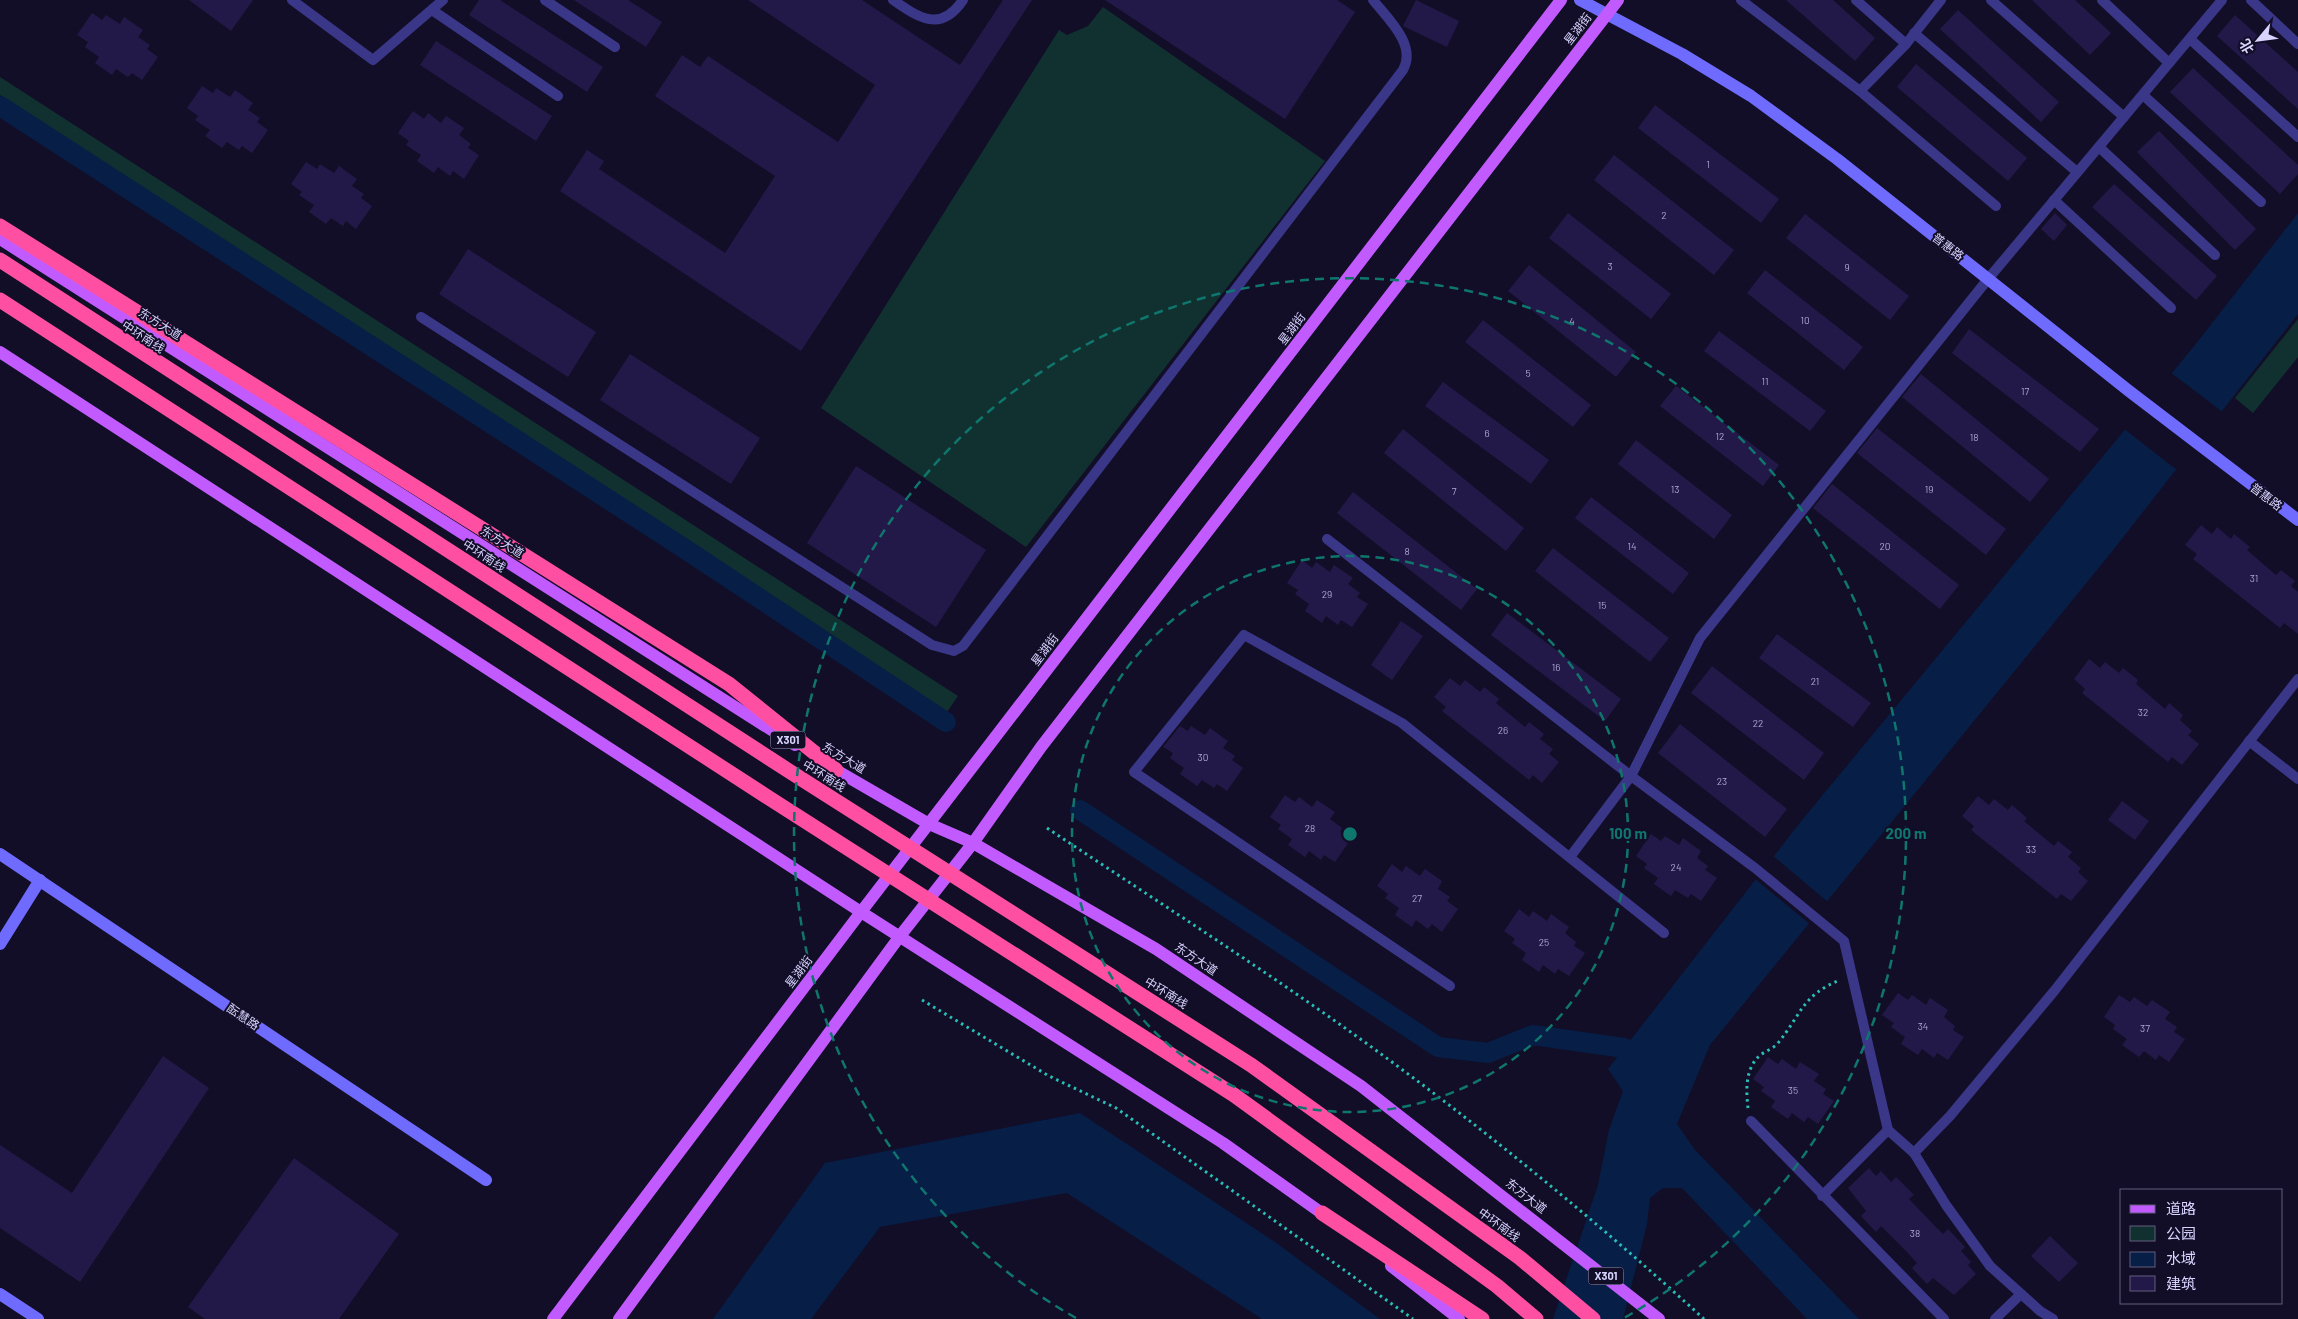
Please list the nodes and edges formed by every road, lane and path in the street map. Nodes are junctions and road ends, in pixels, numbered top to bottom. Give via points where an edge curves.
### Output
1 (292, 0) edge
2 (443, 0) edge
3 (545, 0) edge
4 (893, 0) edge
5 (963, 0) edge
6 (1373, 0) edge
7 (1561, 0) edge
8 (1580, 0) edge
9 (1618, 0) edge
10 (1740, 0) edge
11 (1856, 0) edge
12 (1941, 0) edge
13 (1991, 0) edge
14 (2102, 0) edge
15 (2251, 0) edge
16 (2217, 2) edge
17 (432, 10) junction
18 (1607, 15) junction
19 (1914, 33) junction
20 (2190, 39) junction
21 (1906, 44) junction
22 (2298, 44) edge
23 (616, 47) dead end
24 (2169, 63) junction
25 (1860, 92) junction
26 (2143, 95) junction
27 (558, 96) dead end
28 (2124, 117) junction
29 (2298, 137) edge
30 (2099, 147) junction
31 (2076, 172) junction
32 (2054, 200) junction
33 (2261, 202) dead end
34 (1996, 206) dead end
35 (0, 226) edge
36 (0, 239) edge
37 (2215, 255) dead end
38 (0, 260) edge
39 (1988, 279) junction
40 (0, 300) edge
41 (2171, 308) dead end
42 (421, 317) dead end
43 (0, 352) edge
44 (2298, 520) edge
45 (1327, 539) dead end
46 (2298, 679) edge
47 (2250, 741) junction
48 (836, 770) junction
49 (1631, 776) junction
50 (2298, 779) edge
51 (929, 824) junction
52 (1047, 828) dead end
53 (973, 843) junction
54 (0, 854) edge
55 (1570, 857) junction
56 (40, 880) junction
57 (861, 912) junction
58 (1664, 933) dead end
59 (900, 936) junction
60 (0, 944) edge
61 (1852, 976) junction
62 (1450, 986) dead end
63 (922, 1000) dead end
64 (1751, 1121) joint
65 (1888, 1130) junction
66 (1914, 1154) junction
67 (486, 1180) dead end
68 (1822, 1196) junction
69 (1322, 1213) junction
70 (0, 1294) edge
71 (2021, 1294) junction
72 (38, 1319) edge
73 (554, 1319) edge
74 (619, 1319) edge
75 (1413, 1319) edge
76 (1459, 1319) edge
77 (1482, 1319) edge
78 (1536, 1319) edge
79 (1593, 1319) edge
80 (1659, 1319) edge
81 (1704, 1319) edge
82 (1944, 1319) edge
83 (1995, 1319) edge
84 (2053, 1319) edge

1 - 17 lane via 374,60
2 - 17 lane
3 - 23 lane
4 - 5 lane via 925,19 936,20 948,17
6 - 42 lane via 1398,32 1406,49 1408,61 1403,70 964,646 954,652 932,645
7 - 51 main road, 星湖街
8 - 18 main road, 普惠路
9 - 18 main road, 星湖街
10 - 25 lane
11 - 21 lane
12 - 19 lane
13 - 28 lane
14 - 24 lane
15 - 22 lane
16 - 20 lane
17 - 27 lane
18 - 39 main road, 普惠路 via 1682,54 1751,96 1837,159
18 - 53 main road, 星湖街 via 1041,747
19 - 21 lane
19 - 31 lane
20 - 24 lane
20 - 29 lane
21 - 25 lane
24 - 26 lane
25 - 34 lane
26 - 28 lane
26 - 33 lane
28 - 30 lane
30 - 31 lane
30 - 37 lane
31 - 32 lane
32 - 39 lane
32 - 41 lane
35 - 48 highway via 729,684
36 - 48 main road, 东方大道 / X301
38 - 79 highway, 中环南线, bridge via 788,772 1251,1065 1520,1258
39 - 44 main road, 普惠路 via 2210,455
39 - 49 lane via 1700,638
40 - 78 highway, bridge via 1234,1095 1497,1286
43 - 57 main road
45 - 49 lane
46 - 47 lane
47 - 50 lane
47 - 66 lane via 2055,990 1950,1116
48 - 51 main road, 东方大道 / X301
49 - 55 lane
49 - 61 lane via 1754,868 1844,941
51 - 53 main road, 东方大道 / X301
51 - 57 main road, 星湖街
52 - 81 path via 1319,1009 1470,1121
53 - 59 main road, 星湖街
53 - 80 main road, 东方大道 / X301 via 1156,949 1361,1086
54 - 56 main road, 酝慧路
55 - 58 lane
55 - 62 lane via 1402,723 1244,635 1134,772
56 - 60 main road
56 - 67 main road, 酝慧路
57 - 59 main road
57 - 73 main road, 星湖街
59 - 69 main road via 1223,1143
59 - 74 main road, 星湖街
61 - 64 path via 1827,985 1810,998 1778,1044 1759,1057 1745,1087
61 - 65 lane
63 - 75 path via 1048,1076 1116,1108
64 - 68 lane
65 - 66 lane
65 - 68 lane
66 - 71 lane via 1990,1266
68 - 82 lane
69 - 76 main road
69 - 77 highway
70 - 72 main road
71 - 83 lane
71 - 84 lane

